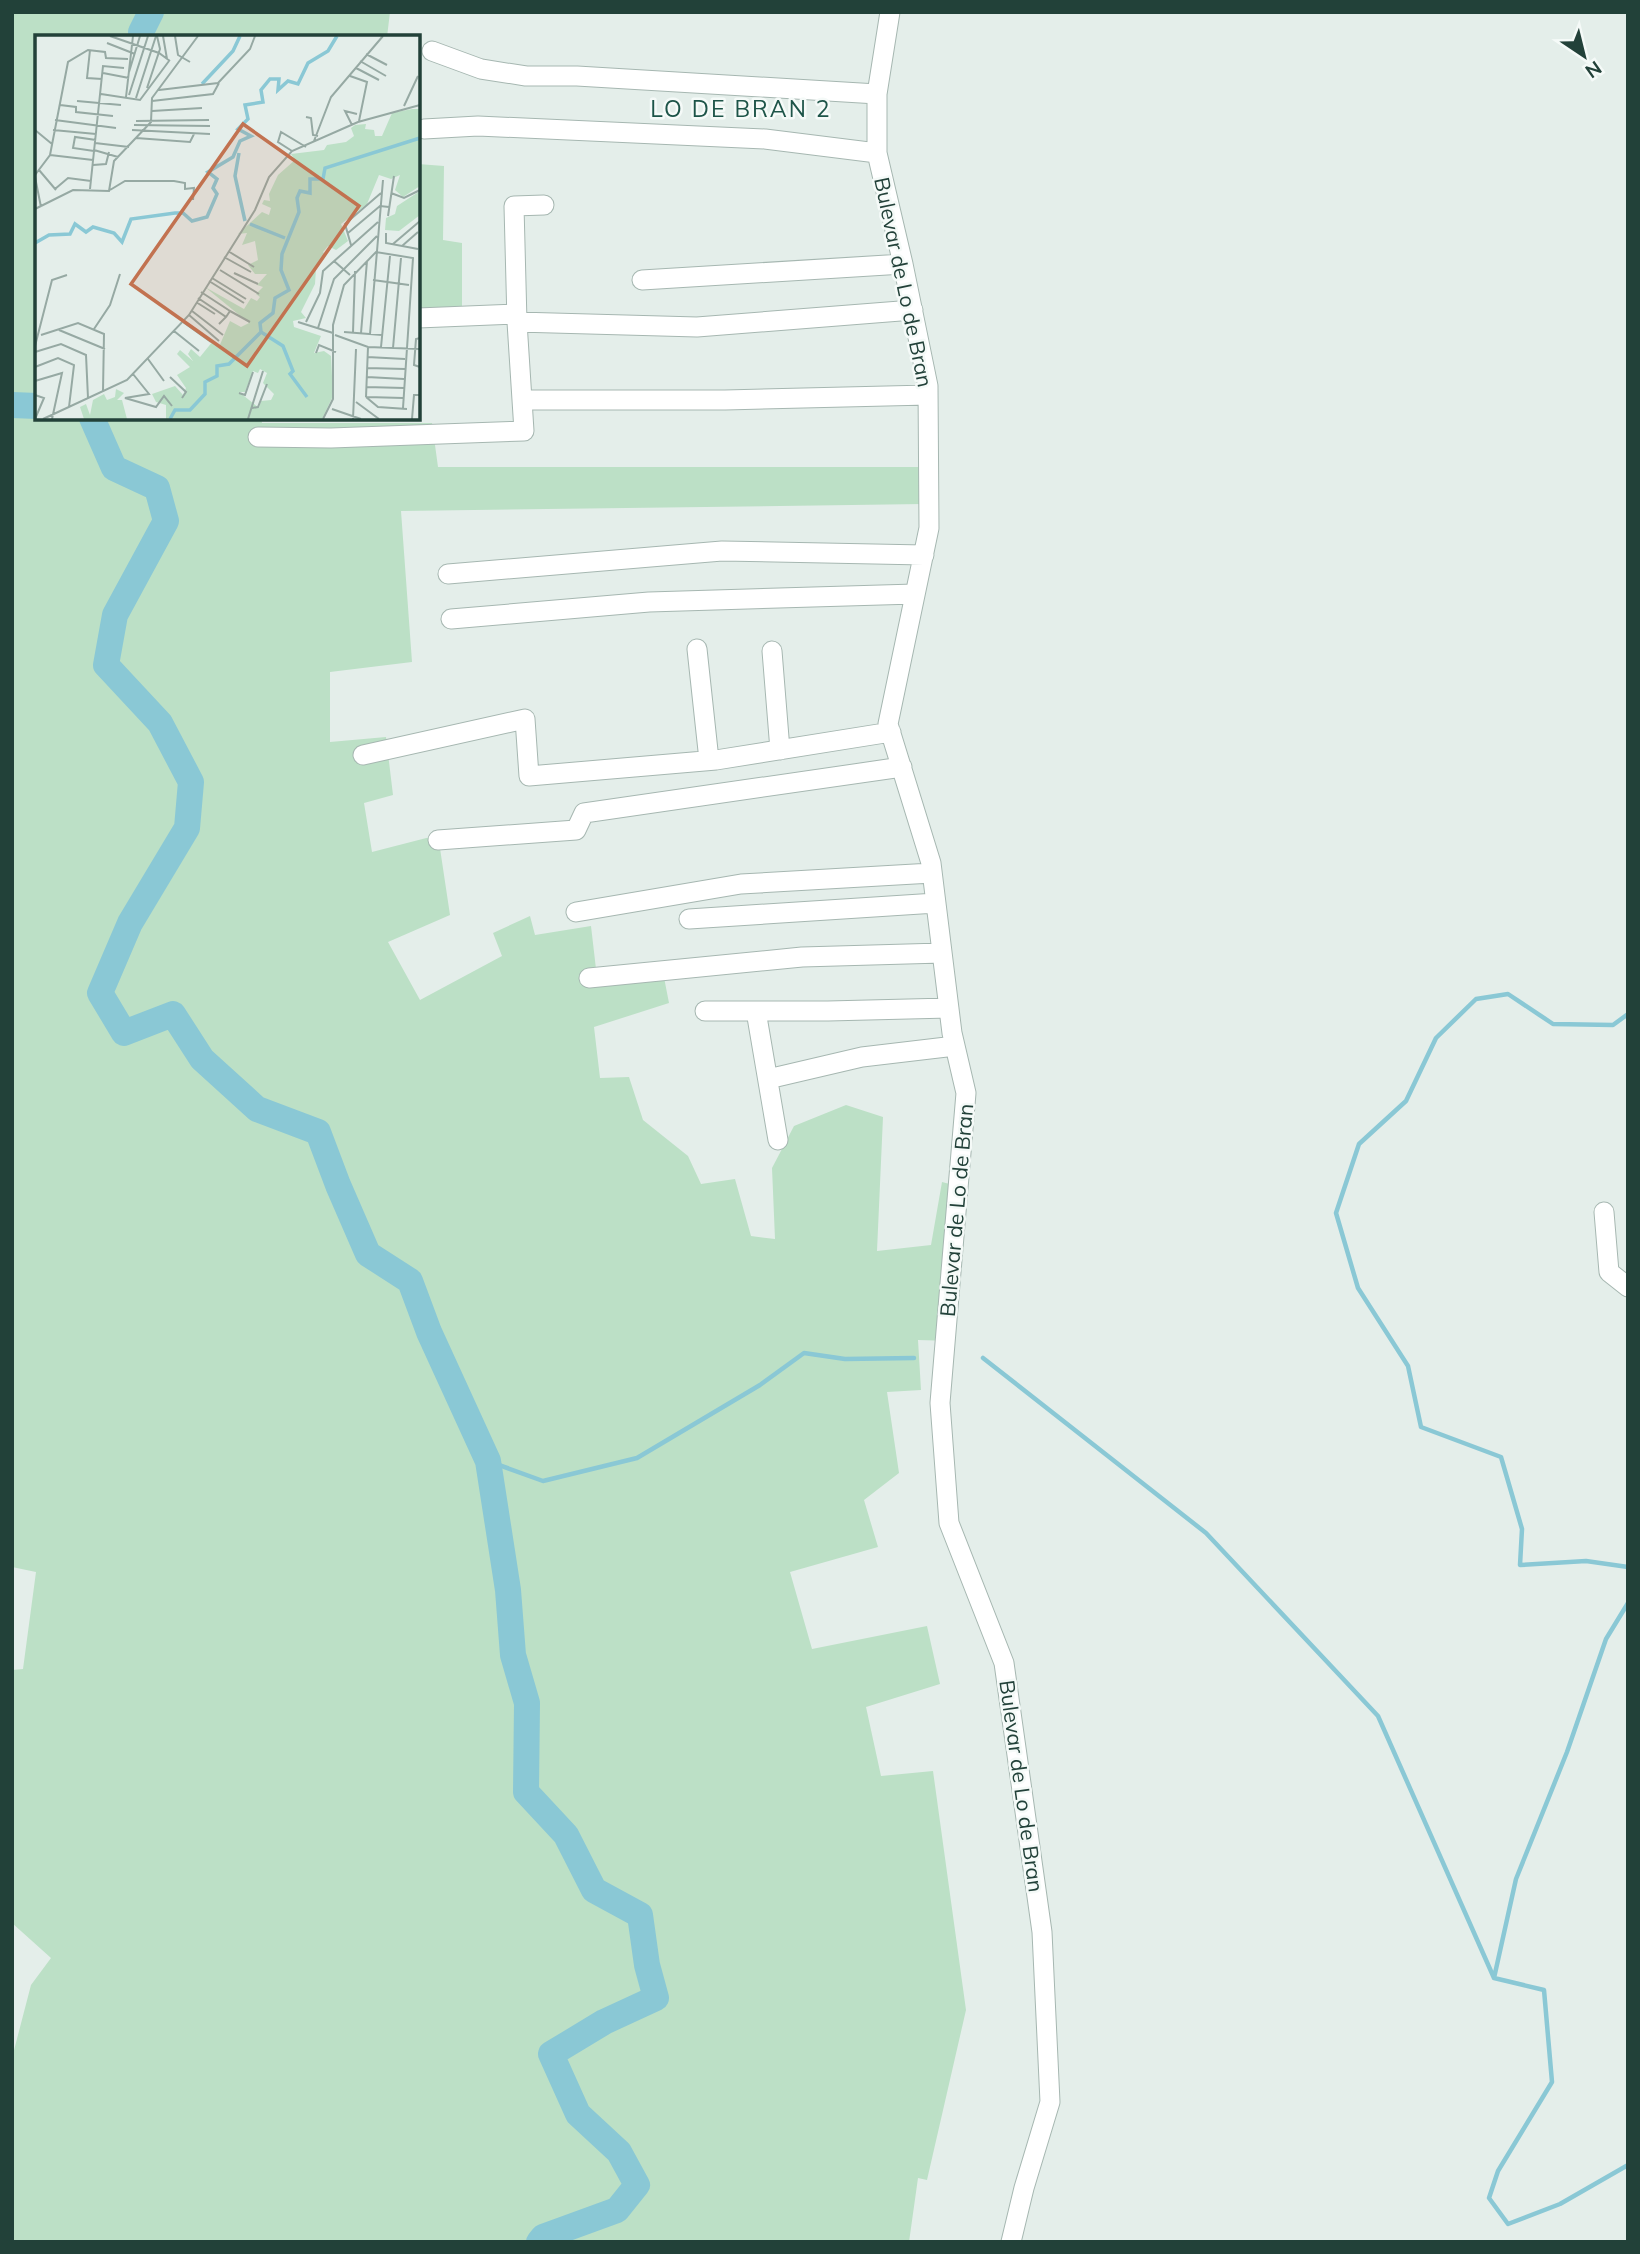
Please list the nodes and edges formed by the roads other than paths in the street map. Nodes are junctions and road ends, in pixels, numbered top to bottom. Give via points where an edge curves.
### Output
1 (890, 12) edge
2 (432, 51) dead end
3 (877, 94) junction
4 (424, 129) dead end
5 (877, 153) junction
6 (544, 205) dead end
7 (903, 264) junction
8 (642, 279) dead end
9 (913, 310) junction
10 (420, 318) edge
11 (517, 318) junction
12 (928, 395) junction
13 (522, 400) junction
14 (258, 437) dead end
15 (924, 555) junction
16 (448, 574) dead end
17 (915, 594) junction
18 (452, 619) dead end
19 (697, 649) dead end
20 (772, 651) dead end
21 (891, 732) junction
22 (780, 750) junction
23 (363, 755) dead end
24 (709, 760) junction
25 (902, 767) junction
26 (438, 841) dead end
27 (932, 873) junction
28 (936, 903) junction
29 (576, 912) dead end
30 (689, 919) dead end
31 (942, 953) junction
32 (589, 978) dead end
33 (949, 1008) junction
34 (705, 1011) dead end
35 (756, 1011) junction
36 (955, 1046) junction
37 (768, 1079) junction
38 (778, 1140) dead end
39 (1604, 1212) dead end
40 (1628, 1287) edge
41 (1011, 2242) edge

1 - 3 street, Bulevar de Lo de Bran
2 - 3 street via 481,69 526,76
3 - 5 street, Bulevar de Lo de Bran
4 - 5 street via 503,127 765,139
5 - 7 street, Bulevar de Lo de Bran
6 - 11 street via 514,206
7 - 8 street
7 - 9 street, Bulevar de Lo de Bran
9 - 11 street via 697,327
9 - 12 street, Bulevar de Lo de Bran
10 - 11 street
11 - 13 street
12 - 13 street
12 - 15 street, Bulevar de Lo de Bran via 929,528
13 - 14 street via 524,431
15 - 16 street via 722,551
15 - 17 street, Bulevar de Lo de Bran
17 - 18 street via 649,602
17 - 21 street, Bulevar de Lo de Bran via 888,724
19 - 24 street
20 - 22 street
21 - 22 street
21 - 25 street, Bulevar de Lo de Bran
22 - 24 street
23 - 24 street via 524,719 529,776
25 - 26 street via 584,813 576,830
25 - 27 street, Bulevar de Lo de Bran
27 - 28 street, Bulevar de Lo de Bran
27 - 29 street via 741,884
28 - 30 street
28 - 31 street, Bulevar de Lo de Bran
31 - 32 street via 802,957
31 - 33 street, Bulevar de Lo de Bran
33 - 35 street
33 - 36 street, Bulevar de Lo de Bran
34 - 35 street
35 - 37 street
36 - 37 street via 862,1057
36 - 41 street, Bulevar de Lo de Bran via 966,1093 940,1403 949,1523 1004,1663 1043,1946 1050,2102
37 - 38 street
39 - 40 street via 1609,1272

